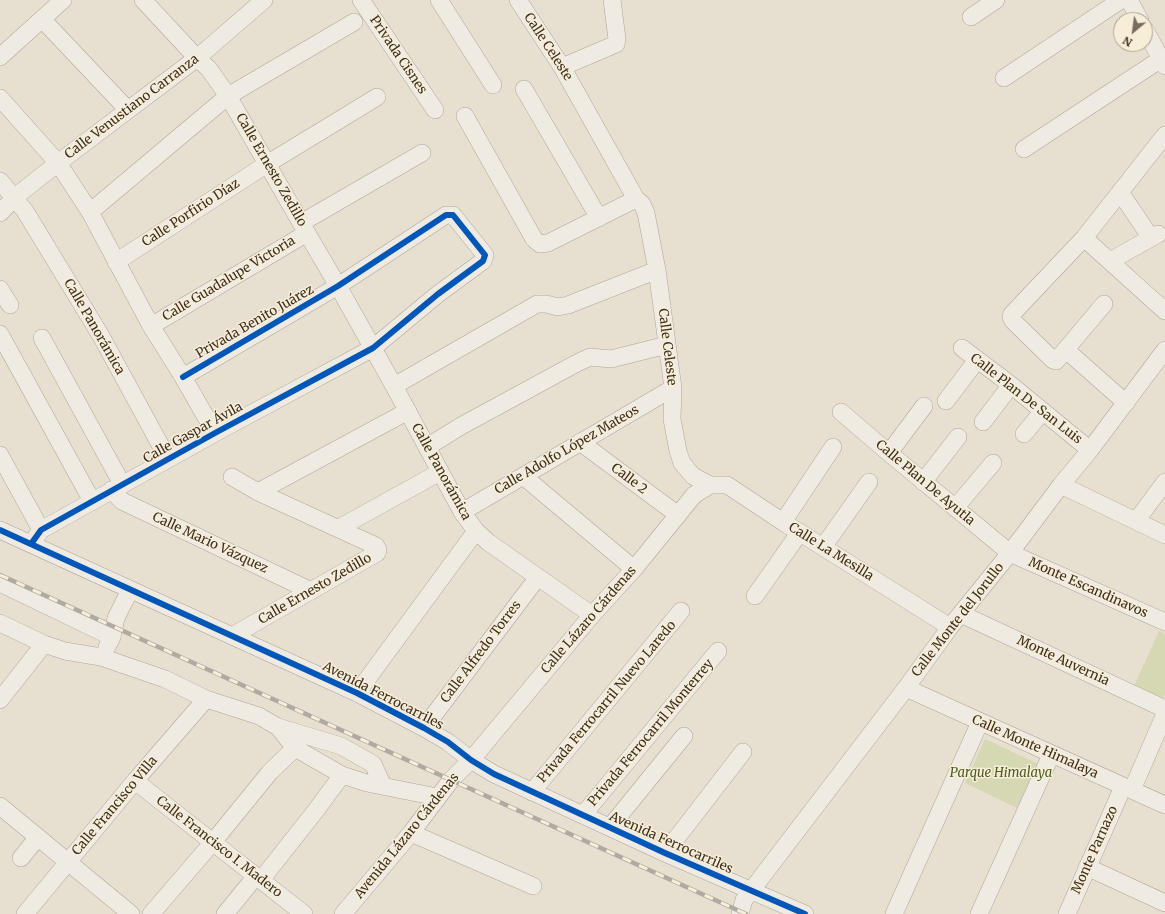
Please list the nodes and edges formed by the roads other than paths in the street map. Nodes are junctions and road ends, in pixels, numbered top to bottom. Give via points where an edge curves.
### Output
1 (63, 0) edge
2 (143, 0) edge
3 (264, 0) edge
4 (361, 0) edge
5 (439, 0) edge
6 (518, 0) edge
7 (612, 0) edge
8 (996, 0) edge
9 (1121, 0) edge
10 (1129, 0) edge
11 (1136, 12) edge
12 (972, 17) dead end
13 (42, 19) junction
14 (354, 22) dead end
15 (1153, 45) edge
16 (0, 57) edge
17 (196, 58) junction
18 (1163, 63) edge
19 (562, 67) junction
20 (1004, 78) dead end
21 (493, 84) dead end
22 (524, 89) dead end
23 (228, 96) junction
24 (0, 98) edge
25 (377, 98) dead end
26 (128, 110) junction
27 (435, 110) dead end
28 (465, 116) dead end
29 (1164, 140) edge
30 (1024, 149) dead end
31 (422, 154) dead end
32 (58, 163) junction
33 (267, 164) junction
34 (0, 181) edge
35 (1120, 192) junction
36 (15, 197) junction
37 (636, 199) junction
38 (90, 212) junction
39 (0, 213) edge
40 (599, 218) junction
41 (304, 228) junction
42 (1084, 238) junction
43 (1110, 261) junction
44 (116, 262) junction
45 (657, 270) junction
46 (338, 286) junction
47 (0, 289) edge
48 (438, 294) joint
49 (1104, 304) dead end
50 (10, 305) dead end
51 (1165, 311) edge
52 (151, 326) junction
53 (0, 334) edge
54 (42, 338) dead end
55 (667, 345) junction
56 (373, 348) junction
57 (962, 348) dead end
58 (1066, 350) junction
59 (1165, 350) edge
60 (977, 360) junction
61 (183, 377) junction
62 (1011, 385) junction
63 (394, 386) junction
64 (673, 388) junction
65 (946, 401) dead end
66 (1126, 403) junction
67 (924, 406) dead end
68 (408, 411) junction
69 (1043, 411) junction
70 (841, 412) dead end
71 (983, 422) dead end
72 (214, 433) junction
73 (1024, 434) dead end
74 (958, 437) dead end
75 (580, 442) junction
76 (833, 447) dead end
77 (427, 448) junction
78 (1090, 450) junction
79 (889, 453) junction
80 (0, 455) edge
81 (168, 459) junction
82 (993, 463) dead end
83 (440, 472) junction
84 (523, 476) junction
85 (232, 477) dead end
86 (869, 482) dead end
87 (923, 482) junction
88 (1165, 482) edge
89 (710, 485) junction
90 (1061, 485) junction
91 (116, 487) junction
92 (258, 492) junction
93 (92, 501) junction
94 (955, 508) junction
95 (462, 512) junction
96 (678, 515) junction
97 (1136, 521) junction
98 (783, 522) junction
99 (339, 528) junction
100 (0, 530) edge
101 (41, 530) junction
102 (476, 531) junction
103 (800, 532) junction
104 (1165, 535) edge
105 (31, 544) junction
106 (824, 547) junction
107 (1010, 553) junction
108 (634, 570) junction
109 (538, 577) junction
110 (0, 583) edge
111 (130, 590) junction
112 (311, 591) junction
113 (756, 596) dead end
114 (681, 611) dead end
115 (592, 615) junction
116 (956, 620) junction
117 (0, 622) edge
118 (1165, 622) edge
119 (232, 636) junction
120 (112, 637) junction
121 (44, 644) junction
122 (718, 651) dead end
123 (101, 657) junction
124 (906, 688) junction
125 (357, 693) junction
126 (206, 699) junction
127 (0, 700) edge
128 (1165, 708) edge
129 (1165, 714) edge
130 (980, 722) junction
131 (278, 727) junction
132 (424, 728) junction
133 (684, 736) dead end
134 (295, 748) junction
135 (743, 752) dead end
136 (1051, 755) junction
137 (471, 760) junction
138 (342, 775) junction
139 (135, 780) junction
140 (382, 786) junction
141 (1127, 788) junction
142 (532, 792) junction
143 (438, 797) junction
144 (1165, 805) edge
145 (0, 806) edge
146 (583, 815) junction
147 (610, 827) junction
148 (411, 833) junction
149 (38, 837) junction
150 (212, 842) junction
151 (665, 853) junction
152 (21, 858) dead end
153 (69, 862) junction
154 (1087, 867) junction
155 (259, 878) junction
156 (533, 886) dead end
157 (751, 891) junction
158 (1165, 903) edge
159 (25, 914) edge
160 (131, 914) edge
161 (150, 914) edge
162 (225, 914) edge
163 (304, 914) edge
164 (343, 914) edge
165 (740, 914) edge
166 (805, 914) edge
167 (894, 914) edge
168 (979, 914) edge
169 (1067, 914) edge

1 - 13 street
2 - 17 street, Calle Ernesto Zedillo
3 - 17 street, Calle Venustiano Carranza
4 - 27 street, Privada Cisnes
5 - 21 street
6 - 19 street, Calle Celeste
7 - 19 street via 616,44
8 - 12 street
9 - 20 street
10 - 11 street
13 - 16 street
13 - 26 street
14 - 23 street
15 - 18 street
17 - 23 street, Calle Ernesto Zedillo via 208,69
17 - 26 street, Calle Venustiano Carranza
18 - 30 street
19 - 37 street, Calle Celeste
22 - 40 street
23 - 33 street, Calle Ernesto Zedillo
23 - 38 street
24 - 32 street, Calle Gaspar Ávila
25 - 33 street, Calle Porfirio Díaz
26 - 32 street, Calle Venustiano Carranza
28 - 40 street via 534,239 540,244 548,243
29 - 35 street
31 - 41 street, Calle Guadalupe Victoria
32 - 36 street, Calle Venustiano Carranza
32 - 38 street, Calle Gaspar Ávila
33 - 41 street, Calle Ernesto Zedillo
33 - 44 street, Calle Porfirio Díaz
34 - 36 street, Calle Panorámica
35 - 42 street
35 - 43 street via 1154,236
36 - 39 street, Calle Venustiano Carranza
36 - 81 street, Calle Panorámica via 101,336
37 - 40 street
37 - 45 street, Calle Celeste via 646,213
38 - 44 street, Calle Gaspar Ávila
41 - 46 street, Calle Ernesto Zedillo
41 - 52 street, Calle Guadalupe Victoria
42 - 43 street
42 - 58 street via 1011,318 1053,360 1056,361
43 - 51 street
44 - 52 street, Calle Gaspar Ávila
45 - 55 street, Calle Celeste
45 - 63 street via 568,305 558,307 537,304
46 - 48 street, Privada Benito Juárez via 446,215 452,216 485,255 483,261
46 - 56 street, Calle Panorámica
46 - 61 street, Privada Benito Juárez
47 - 50 street
48 - 56 street, Calle Gaspar Ávila
49 - 58 street
52 - 61 street, Calle Gaspar Ávila
53 - 93 street
54 - 91 street, Calle Mario Vázquez
55 - 64 street, Calle Celeste
55 - 77 street via 611,359 590,357 461,426
56 - 63 street, Calle Panorámica
56 - 72 street, Calle Gaspar Ávila
57 - 60 street, Calle Plan De San Luis
58 - 66 street
59 - 66 street, Calle Monte del Jorullo
60 - 62 street, Calle Plan De San Luis
60 - 65 street
61 - 72 street, Calle Gaspar Ávila
62 - 69 street, Calle Plan De San Luis
62 - 71 street
63 - 68 street, Calle Panorámica
64 - 75 street, Calle Adolfo López Mateos
64 - 89 street, Calle Celeste via 672,419 682,463 693,476
66 - 78 street, Calle Monte del Jorullo
67 - 79 street
68 - 77 street, Calle Panorámica
68 - 92 street
69 - 73 street
69 - 78 street, Calle Plan De San Luis
70 - 79 street, Calle Plan De Ayutla
72 - 81 street, Calle Gaspar Ávila
74 - 87 street
75 - 84 street, Calle Adolfo López Mateos
75 - 96 street, Calle 2
76 - 98 street
77 - 83 street, Calle Panorámica
78 - 90 street, Calle Monte del Jorullo
79 - 87 street, Calle Plan De Ayutla
80 - 101 street
81 - 91 street, Calle Gaspar Ávila
82 - 94 street
83 - 95 street, Calle Panorámica
83 - 99 street
84 - 95 street, Calle Adolfo López Mateos
84 - 108 street
85 - 92 street, Calle Ernesto Zedillo
86 - 106 street
87 - 94 street, Calle Plan De Ayutla
88 - 97 street
89 - 96 street, Calle Lázaro Cárdenas via 694,496
89 - 98 street, Calle La Mesilla via 727,485
90 - 97 street
90 - 107 street, Calle Monte del Jorullo
91 - 93 street, Calle Gaspar Ávila
91 - 112 street, Calle Mario Vázquez via 122,501
92 - 99 street, Calle Ernesto Zedillo
93 - 101 street, Calle Gaspar Ávila
94 - 107 street, Calle Plan De Ayutla
95 - 102 street, Calle Panorámica
96 - 108 street, Calle Lázaro Cárdenas
97 - 104 street
98 - 103 street, Calle La Mesilla
99 - 112 street, Calle Ernesto Zedillo via 376,546 378,550
100 - 105 street, Avenida Ferrocarriles
101 - 105 street, Calle Gaspar Ávila
102 - 109 street, Calle Panorámica
102 - 125 street
103 - 106 street, Calle La Mesilla
103 - 113 street
105 - 111 street, Avenida Ferrocarriles
106 - 116 street, Calle La Mesilla
107 - 116 street, Calle Monte del Jorullo
107 - 118 street, Monte Escandinavos
108 - 115 street, Calle Lázaro Cárdenas
109 - 115 street, Calle Panorámica
109 - 132 street, Calle Alfredo Torres
110 - 120 street
111 - 119 street, Avenida Ferrocarriles
111 - 120 street via 116,618
112 - 119 street, Calle Ernesto Zedillo
114 - 142 street, Privada Ferrocarril Nuevo Laredo
115 - 137 street, Calle Lázaro Cárdenas
116 - 124 street, Calle Monte del Jorullo
116 - 128 street, Monte Auvernia
117 - 121 street
119 - 125 street, Avenida Ferrocarriles
120 - 123 street
121 - 123 street
121 - 127 street
122 - 146 street, Privada Ferrocarril Monterrey
123 - 126 street via 165,679
124 - 130 street, Calle Monte Himalaya
124 - 157 street, Calle Monte del Jorullo
125 - 132 street, Avenida Ferrocarriles
126 - 131 street via 259,716
126 - 139 street, Calle Francisco Villa
129 - 141 street, Monte Parnazo
130 - 136 street, Calle Monte Himalaya
130 - 167 street
131 - 134 street
131 - 140 street via 341,746 366,760 372,764
132 - 137 street, Avenida Ferrocarriles
133 - 147 street
134 - 138 street
134 - 150 street via 270,772
135 - 151 street
136 - 141 street, Calle Monte Himalaya
136 - 168 street
137 - 142 street, Avenida Ferrocarriles
137 - 143 street, Avenida Lázaro Cárdenas
138 - 140 street
138 - 155 street
139 - 150 street, Calle Francisco I. Madero
139 - 153 street, Calle Francisco Villa
140 - 143 street
141 - 144 street, Calle Monte Himalaya
141 - 154 street, Monte Parnazo
142 - 146 street, Avenida Ferrocarriles
143 - 148 street, Avenida Lázaro Cárdenas
145 - 149 street
146 - 147 street, Avenida Ferrocarriles
147 - 151 street, Avenida Ferrocarriles
148 - 156 street
148 - 164 street, Avenida Lázaro Cárdenas
149 - 152 street
149 - 153 street
150 - 155 street, Calle Francisco I. Madero
150 - 161 street
151 - 157 street, Avenida Ferrocarriles
153 - 159 street, Calle Francisco Villa
153 - 160 street
154 - 158 street
154 - 169 street, Monte Parnazo
155 - 162 street
155 - 163 street, Calle Francisco I. Madero
157 - 165 street, Calle Monte del Jorullo via 744,900
157 - 166 street, Avenida Ferrocarriles

